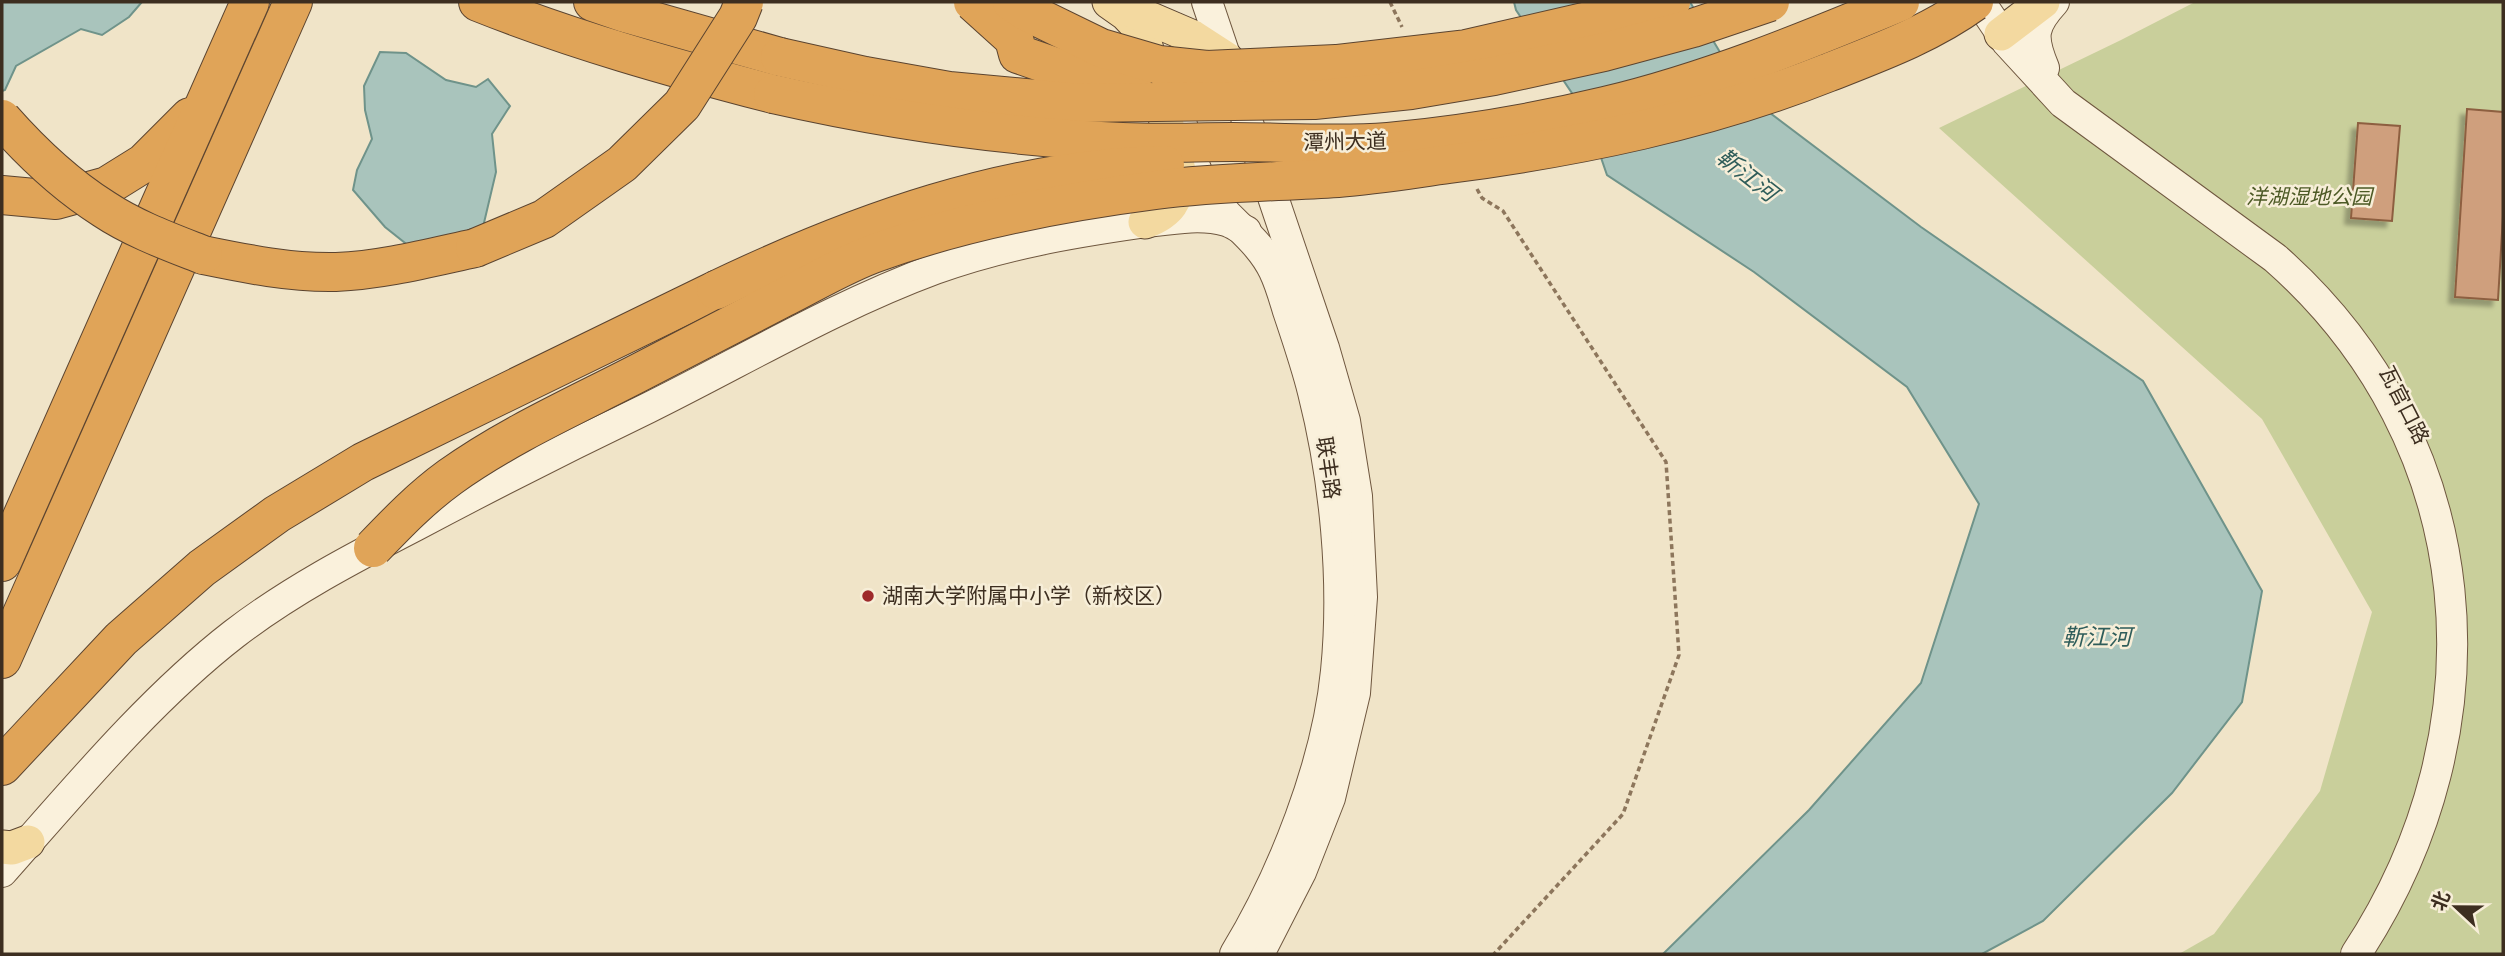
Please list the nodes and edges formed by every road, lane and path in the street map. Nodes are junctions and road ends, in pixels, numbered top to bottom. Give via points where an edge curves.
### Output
1 (250, 2) edge
2 (293, 2) edge
3 (478, 2) edge
4 (593, 2) edge
5 (744, 2) edge
6 (953, 2) edge
7 (973, 2) edge
8 (1012, 2) edge
9 (1110, 2) edge
10 (1207, 2) edge
11 (1390, 2) edge
12 (1671, 2) edge
13 (1770, 2) edge
14 (1900, 2) edge
15 (1975, 2) edge
16 (1980, 2) edge
17 (2043, 2) edge
18 (2054, 2) edge
19 (1158, 12) edge
20 (2002, 21) edge
21 (1014, 39) junction
22 (1407, 39) dead end
23 (1466, 49) junction
24 (1227, 59) junction
25 (2044, 68) junction
26 (206, 100) junction
27 (2, 119) edge
28 (1479, 173) junction
29 (2, 195) edge
30 (1145, 222) junction
31 (1245, 231) junction
32 (373, 548) junction
33 (2, 562) edge
34 (2, 659) edge
35 (2, 766) edge
36 (15, 845) edge
37 (2, 872) edge
38 (1235, 954) edge
39 (1259, 954) edge
40 (1494, 954) edge
41 (2356, 954) edge
42 (2370, 954) edge

1 - 26 highway
2 - 34 highway
3 - 14 highway, 潭州大道, bridge via 692,73 773,94 940,127 1123,142 1387,142 1509,126 1653,93
4 - 13 highway, 潭州大道, bridge via 779,57 865,76 948,91 1079,103 1314,100 1411,90 1604,52
5 - 27 highway, bridge via 682,105 622,164 544,219 474,248 397,265 335,272 261,267 203,255 165,241 105,210 52,170
6 - 21 highway, bridge
7 - 21 highway, bridge
8 - 23 highway, bridge via 1101,48 1159,65 1207,70 1336,64
9 - 19 main road
9 - 30 main road via 1142,31 1180,174 1171,206
10 - 24 main road, 联丰路
11 - 22 path
12 - 23 highway, bridge
15 - 28 highway, bridge via 1939,26 1801,83 1668,125
16 - 20 main road
17 - 20 main road
18 - 25 main road via 2035,29
19 - 24 main road
19 - 31 main road, 联丰路 via 1167,75 1199,174 1209,194
20 - 25 main road, 瓦官口路
20 - 41 main road via 2028,67 2063,103 2265,251 2337,319 2394,404 2432,488 2446,542 2457,622 2448,749 2437,795 2401,884
21 - 23 highway, bridge via 1018,54 1084,77 1175,87 1351,77
24 - 39 main road, 联丰路 via 1345,421 1357,496 1362,597 1356,693 1329,798 1301,872
25 - 42 main road, 瓦官口路 via 2077,101 2310,276 2385,365 2432,461 2459,559 2467,687 2451,782 2424,860
26 - 29 highway via 145,163 107,186 55,200
26 - 33 highway
28 - 32 highway, bridge via 1156,190 1012,215 874,253 476,460 409,510
28 - 35 highway, bridge via 1312,160 1082,171 1005,184 876,222 790,254 363,462 276,514 202,568 121,639
28 - 40 path via 1482,198 1503,211 1666,462 1679,655 1623,814
30 - 31 main road via 1206,218
30 - 32 main road via 1066,233 1004,249 936,269 859,301
31 - 38 main road, 联丰路 via 1275,272 1307,367 1322,429 1339,570 1336,672 1324,736 1300,821
32 - 36 main road via 308,583 233,634 169,691
36 - 37 main road

